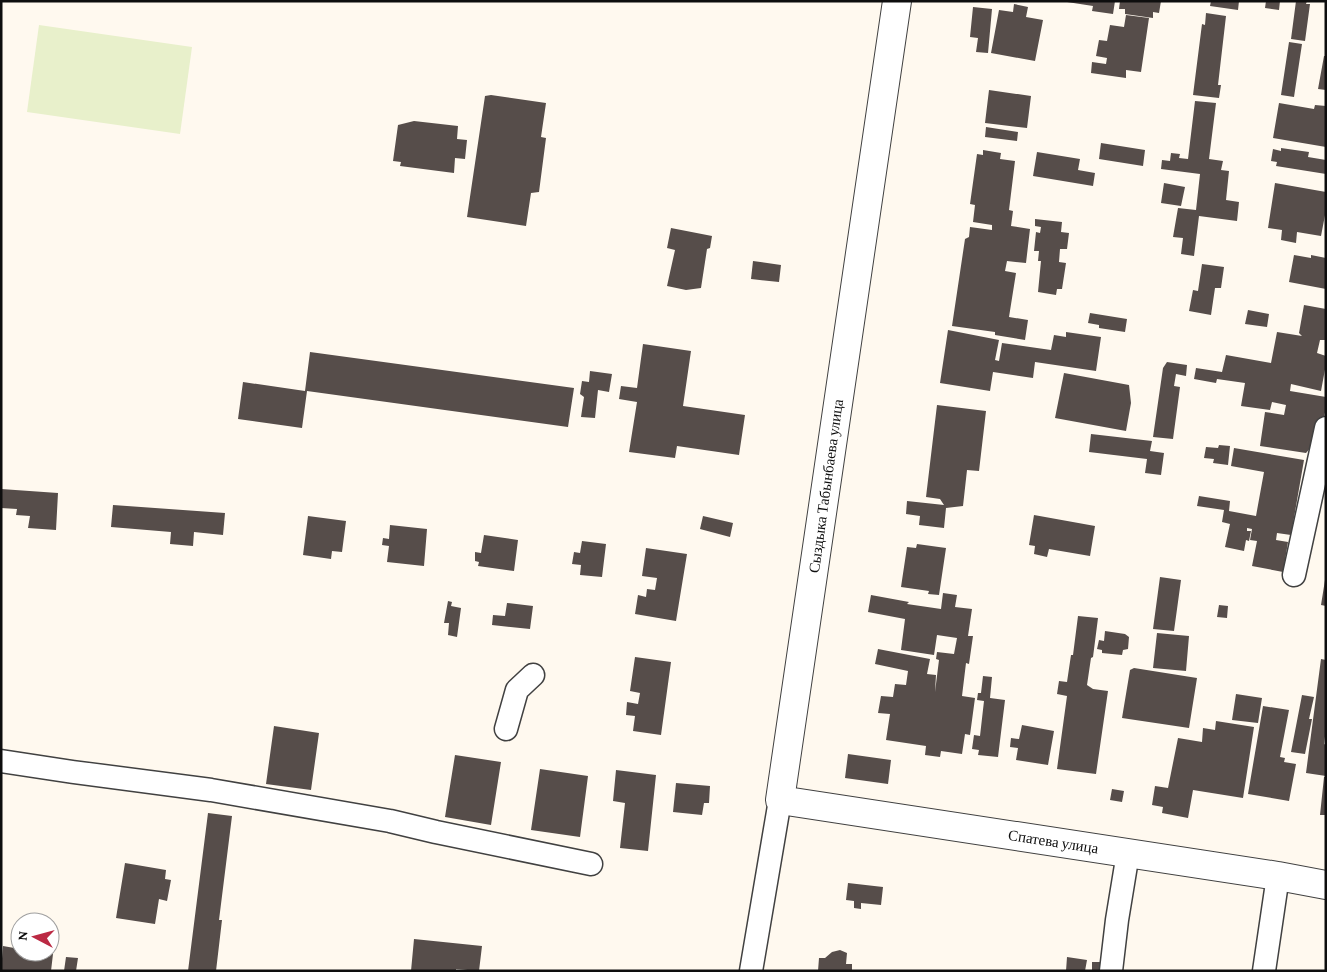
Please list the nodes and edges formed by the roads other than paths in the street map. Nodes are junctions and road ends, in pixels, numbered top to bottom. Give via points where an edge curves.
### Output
1 (897, 1) edge
2 (1326, 428) edge
3 (1294, 575) dead end
4 (532, 675) dead end
5 (506, 729) dead end
6 (1, 761) edge
7 (780, 800) junction
8 (1128, 853) junction
9 (592, 864) dead end
10 (1278, 876) junction
11 (1326, 884) edge
12 (751, 971) edge
13 (1111, 971) edge
14 (1264, 971) edge

1 - 7 street, Сыздыка Табынбаева улица
2 - 3 street
4 - 5 street via 517,690
6 - 9 street via 211,790 390,821
7 - 8 street, Спатева улица
7 - 12 street, Сыздыка Табынбаева улица
8 - 10 street, Спатева улица
8 - 13 street
10 - 11 street, Спатева улица
10 - 14 street

